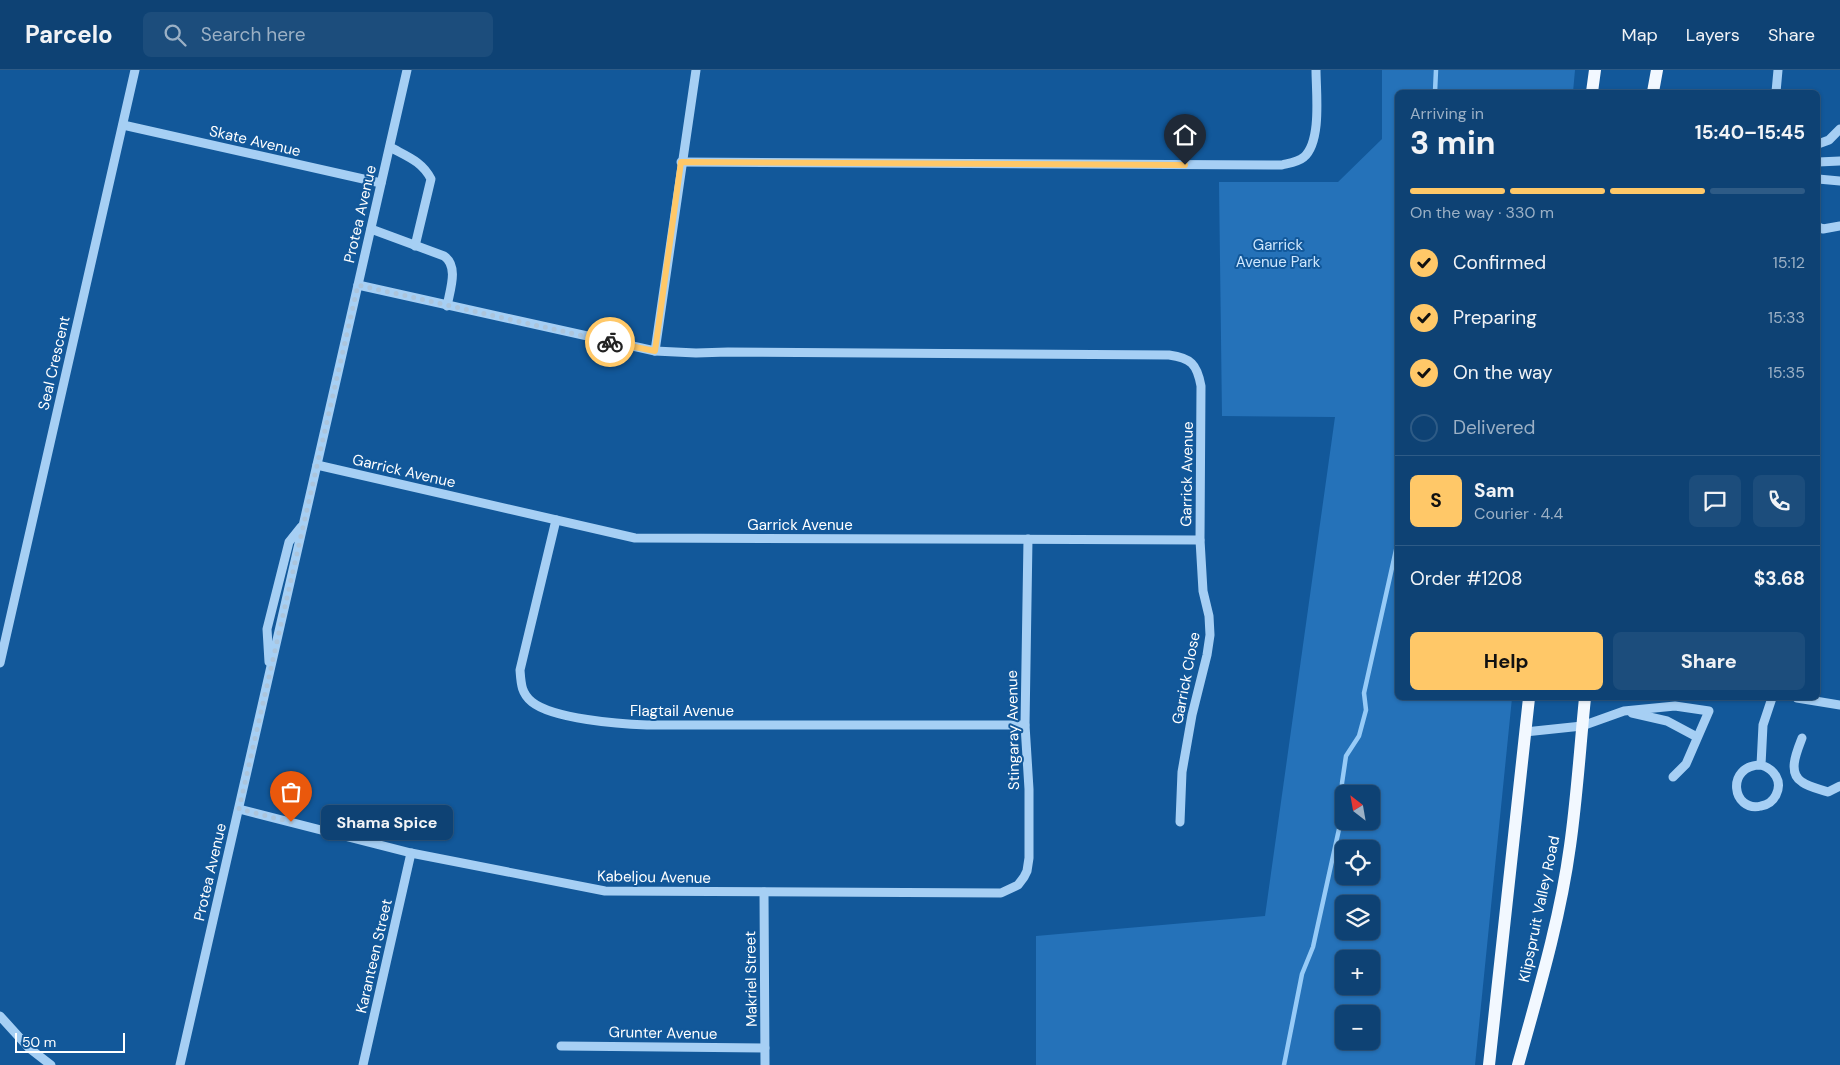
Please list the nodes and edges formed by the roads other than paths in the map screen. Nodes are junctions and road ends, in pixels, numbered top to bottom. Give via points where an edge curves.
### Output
1 (135, 70) edge
2 (407, 70) edge
3 (696, 70) edge
4 (1316, 70) edge
5 (1595, 70) edge
6 (1778, 70) edge
7 (1656, 74) edge
8 (1592, 90) edge
9 (1653, 90) edge
10 (1661, 90) edge
11 (1776, 90) edge
12 (123, 125) junction
13 (1840, 129) edge
14 (1820, 143) edge
15 (390, 147) junction
16 (1840, 161) edge
17 (681, 162) junction
18 (1820, 162) edge
19 (1820, 179) edge
20 (1840, 181) edge
21 (382, 183) junction
22 (1840, 226) edge
23 (1820, 228) edge
24 (371, 229) junction
25 (415, 246) junction
26 (358, 285) junction
27 (448, 306) junction
28 (655, 351) junction
29 (316, 465) junction
30 (556, 520) junction
31 (1028, 539) junction
32 (1200, 540) junction
33 (0, 663) edge
34 (1529, 700) edge
35 (1585, 700) edge
36 (1771, 700) edge
37 (1809, 700) edge
38 (1840, 705) edge
39 (1624, 710) junction
40 (1025, 725) junction
41 (1582, 726) junction
42 (1525, 732) junction
43 (1697, 737) junction
44 (1802, 738) dead end
45 (1761, 765) junction
46 (1673, 776) dead end
47 (1840, 786) edge
48 (239, 809) junction
49 (1180, 822) dead end
50 (411, 853) junction
51 (764, 892) junction
52 (988, 894) joint
53 (0, 1016) edge
54 (560, 1046) dead end
55 (766, 1048) junction
56 (51, 1065) edge
57 (180, 1065) edge
58 (363, 1065) edge
59 (765, 1065) edge
60 (1489, 1065) edge
61 (1518, 1065) edge

1 - 12 street, Seal Crescent
2 - 15 street, Protea Avenue
3 - 17 street
4 - 17 street via 1313,141 1305,156 1282,165
5 - 8 main road
6 - 11 street
7 - 9 main road
7 - 10 main road
12 - 21 street, Skate Avenue
12 - 33 street, Seal Crescent
13 - 14 street via 1829,140
15 - 21 street, Protea Avenue
15 - 25 street via 419,162 431,179
16 - 18 street
17 - 28 street
19 - 20 street
21 - 24 street, Protea Avenue
22 - 23 street
24 - 25 street
24 - 26 street, Protea Avenue
25 - 27 street via 450,260 453,268
26 - 27 street, Garrick Avenue
26 - 29 street, Protea Avenue
27 - 28 street, Garrick Avenue
28 - 32 street, Garrick Avenue via 1183,357 1195,368 1201,386
29 - 30 street, Garrick Avenue
29 - 48 street, Protea Avenue
30 - 31 street, Garrick Avenue via 623,536 647,538
30 - 40 street, Flagtail Avenue via 520,670 522,690 539,706 602,722 647,725
31 - 32 street, Garrick Avenue
31 - 40 street, Stingaray Avenue
32 - 49 street, Garrick Close via 1210,635 1182,772
34 - 42 main road, Klipspruit Valley Road
35 - 41 main road, Klipspruit Valley Road
36 - 45 street via 1764,725
37 - 38 street
39 - 41 street
39 - 43 street via 1667,721
39 - 43 street via 1675,706 1709,711
40 - 52 street, Stingaray Avenue via 1027,871 1018,885 1010,890
41 - 42 street
41 - 61 main road, Klipspruit Valley Road via 1561,899
42 - 60 main road, Klipspruit Valley Road
43 - 46 street via 1686,764
44 - 47 street via 1794,760 1800,782 1828,792
45 - 45 street via 1768,767 1777,777 1778,792 1769,803 1752,806 1738,796 1736,782 1748,767
48 - 50 street, Kabeljou Avenue
48 - 57 street, Protea Avenue
50 - 51 street, Kabeljou Avenue via 605,891
50 - 58 street, Karanteen Street
51 - 52 street, Kabeljou Avenue
51 - 55 street, Makriel Street
53 - 56 street via 29,1048
54 - 55 street, Grunter Avenue
55 - 59 street, Makriel Street

